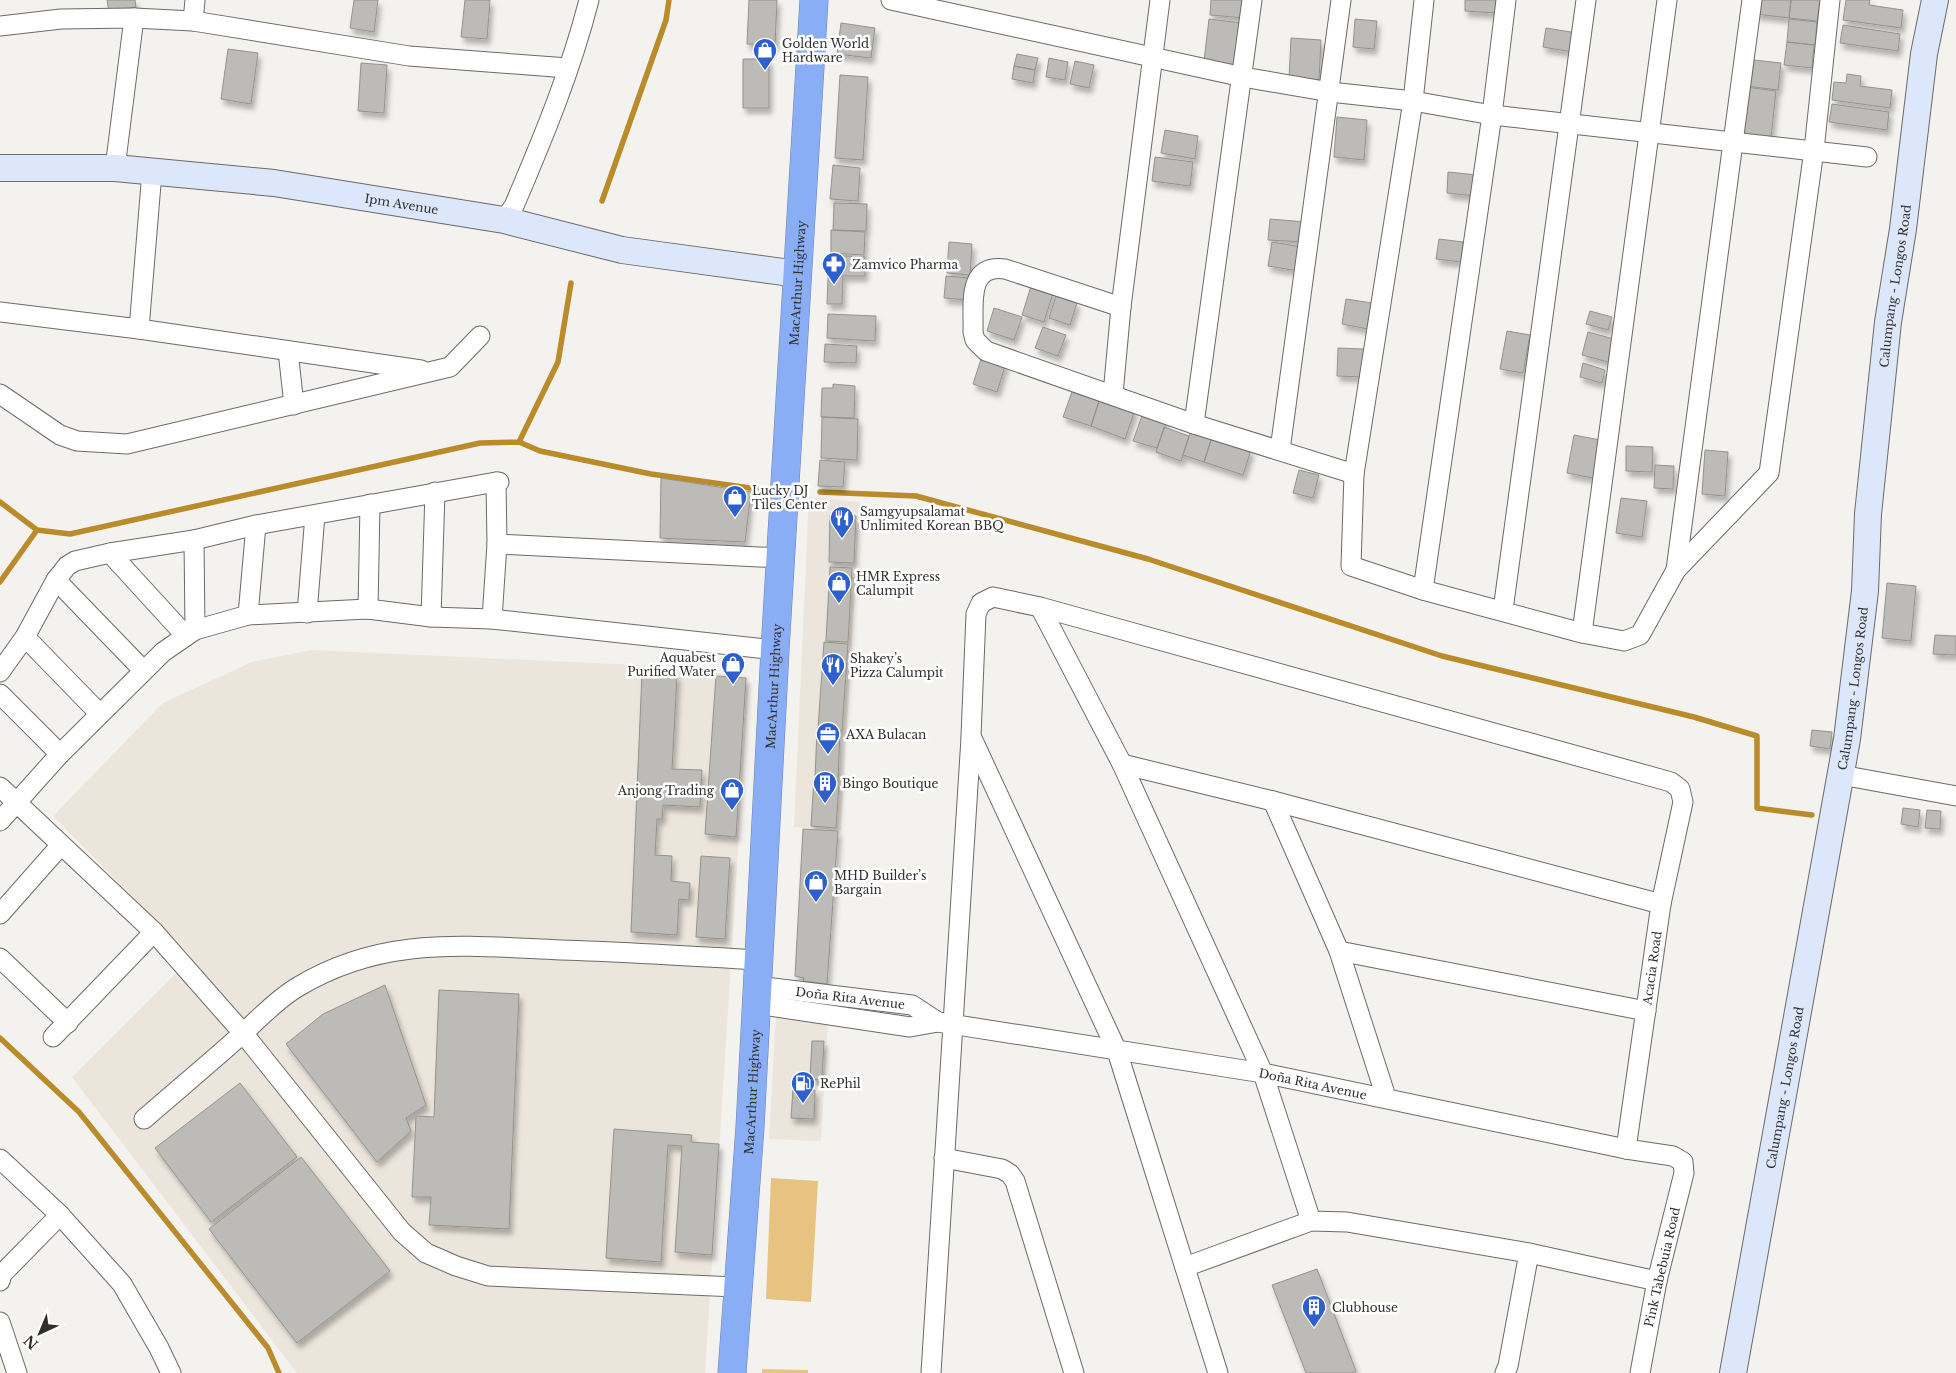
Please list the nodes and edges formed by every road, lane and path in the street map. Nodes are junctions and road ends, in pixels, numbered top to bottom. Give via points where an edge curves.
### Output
1 (195, 0) edge
2 (588, 0) edge
3 (814, 0) edge
4 (890, 0) edge
5 (1160, 0) edge
6 (1252, 0) edge
7 (1341, 0) edge
8 (1424, 0) edge
9 (1506, 0) edge
10 (1586, 0) edge
11 (1667, 0) edge
12 (1752, 0) edge
13 (1830, 0) edge
14 (1935, 0) edge
15 (134, 18) junction
16 (193, 21) junction
17 (0, 26) edge
18 (1154, 57) junction
19 (568, 68) junction
20 (1243, 77) junction
21 (1330, 92) junction
22 (1413, 101) junction
23 (1492, 115) junction
24 (1571, 124) junction
25 (1650, 134) junction
26 (1735, 142) junction
27 (1814, 150) junction
28 (1867, 157) dead end
29 (0, 168) edge
30 (115, 168) junction
31 (152, 172) junction
32 (504, 220) junction
33 (798, 274) junction
34 (1121, 307) junction
35 (0, 312) edge
36 (139, 329) junction
37 (480, 336) dead end
38 (288, 351) junction
39 (432, 372) junction
40 (0, 394) edge
41 (1113, 394) junction
42 (294, 405) junction
43 (1194, 424) junction
44 (1280, 450) junction
45 (1354, 474) junction
46 (435, 492) junction
47 (370, 504) junction
48 (315, 515) junction
49 (256, 525) junction
50 (194, 540) junction
51 (497, 544) junction
52 (110, 553) junction
53 (781, 558) junction
54 (1676, 570) junction
55 (56, 580) junction
56 (1424, 590) junction
57 (1040, 607) junction
58 (368, 609) junction
59 (1503, 610) junction
60 (307, 613) junction
61 (248, 616) junction
62 (431, 617) junction
63 (492, 619) junction
64 (190, 633) junction
65 (1582, 633) junction
66 (25, 637) junction
67 (774, 650) junction
68 (143, 670) junction
69 (0, 672) edge
70 (0, 694) edge
71 (99, 713) junction
72 (971, 736) junction
73 (60, 754) junction
74 (1122, 764) junction
75 (1841, 775) junction
76 (0, 787) edge
77 (1956, 796) edge
78 (1273, 801) junction
79 (16, 803) junction
80 (0, 821) edge
81 (60, 845) junction
82 (1662, 904) junction
83 (0, 914) edge
84 (154, 932) junction
85 (1339, 951) junction
86 (0, 958) edge
87 (757, 983) junction
88 (1646, 1010) junction
89 (68, 1023) junction
90 (944, 1023) junction
91 (243, 1033) junction
92 (53, 1037) dead end
93 (1117, 1051) junction
94 (1264, 1073) junction
95 (1386, 1097) junction
96 (144, 1119) dead end
97 (1626, 1149) junction
98 (944, 1158) junction
99 (0, 1159) edge
100 (1682, 1162) joint
101 (60, 1215) junction
102 (1311, 1221) junction
103 (1529, 1254) junction
104 (1185, 1267) junction
105 (0, 1281) edge
106 (1657, 1281) junction
107 (736, 1287) junction
108 (0, 1322) edge
109 (17, 1373) edge
110 (171, 1373) edge
111 (732, 1373) edge
112 (930, 1373) edge
113 (1074, 1373) edge
114 (1218, 1373) edge
115 (1505, 1373) edge
116 (1640, 1373) edge
117 (1733, 1373) edge

1 - 16 street
2 - 19 street via 578,44
3 - 33 highway, MacArthur Highway
4 - 18 street
5 - 18 street
6 - 20 street
7 - 21 street
8 - 22 street
9 - 23 street
10 - 24 street
11 - 25 street
12 - 26 street
13 - 27 street
14 - 75 street, Calumpang - Longos Road via 1924,54 1888,322 1868,514 1865,591
15 - 16 street
15 - 17 street via 60,19
15 - 30 street
16 - 19 street via 410,56
18 - 20 street
18 - 34 street
19 - 32 street via 556,106 514,206
20 - 21 street
20 - 43 street
21 - 22 street
21 - 44 street
22 - 23 street
22 - 45 street
23 - 24 street
23 - 56 street
24 - 25 street
24 - 59 street
25 - 26 street
25 - 65 street
26 - 27 street
26 - 54 street
27 - 28 street
27 - 54 street via 1769,473
29 - 30 street, Ipm Avenue
30 - 31 street, Ipm Avenue
31 - 32 street, Ipm Avenue via 274,183
31 - 36 street
32 - 33 street, Ipm Avenue via 622,250
33 - 53 highway, MacArthur Highway
34 - 41 street
34 - 41 street via 1005,269 983,270 975,288 973,332 979,346
35 - 36 street
36 - 38 street
37 - 39 street via 450,367
38 - 39 street
38 - 42 street
39 - 42 street
40 - 42 street via 60,435 77,441 127,444
41 - 43 street
43 - 44 street
44 - 45 street
45 - 56 street via 1350,566
46 - 47 street
46 - 51 street via 498,482
46 - 62 street
47 - 48 street
47 - 58 street
48 - 49 street
48 - 60 street
49 - 50 street
49 - 61 street
50 - 52 street
50 - 64 street
51 - 53 street
51 - 63 street
52 - 55 street via 75,561
52 - 64 street
53 - 67 highway, MacArthur Highway
54 - 65 street via 1640,635 1624,641
55 - 66 street
55 - 68 street
56 - 59 street
57 - 72 street via 993,597 981,603 976,614
57 - 74 street
57 - 82 street, Acacia Road via 1671,782 1680,789 1682,802
58 - 60 street
58 - 62 street
59 - 65 street
60 - 61 street
61 - 64 street
62 - 63 street
63 - 67 street
64 - 68 street
66 - 69 street
66 - 71 street
67 - 87 highway, MacArthur Highway
68 - 71 street
70 - 73 street
71 - 73 street
72 - 90 street
72 - 93 street
73 - 79 street
74 - 78 street
74 - 94 street
75 - 77 street
75 - 117 street, Calumpang - Longos Road
76 - 79 street
78 - 82 street
78 - 85 street
79 - 80 street
79 - 81 street
81 - 83 street
81 - 84 street
82 - 88 street, Acacia Road
84 - 89 street
84 - 91 street
85 - 88 street
85 - 95 street
86 - 89 street
87 - 90 street, Doña Rita Avenue via 912,1005
87 - 91 street, Doña Rita Avenue via 670,954 449,946 404,948 364,957 298,987 271,1005
87 - 107 highway, MacArthur Highway via 750,1127
88 - 97 street, Acacia Road
89 - 92 street
90 - 93 street, Doña Rita Avenue
90 - 98 street
91 - 96 street, Doña Rita Avenue
91 - 107 street via 402,1232 426,1253 488,1276
93 - 94 street, Doña Rita Avenue
93 - 104 street
94 - 95 street, Doña Rita Avenue
94 - 102 street
95 - 97 street, Doña Rita Avenue
97 - 100 street, Doña Rita Avenue via 1673,1156
98 - 112 street
98 - 113 street via 1002,1169 1015,1180
99 - 101 street
100 - 106 street, Pink Tabebuia Road via 1684,1173
101 - 105 street via 2,1274
101 - 110 street via 122,1284
102 - 103 street via 1347,1222
102 - 104 street
103 - 106 street
103 - 115 street
104 - 114 street
106 - 116 street, Pink Tabebuia Road
107 - 111 highway, MacArthur Highway
108 - 109 street

